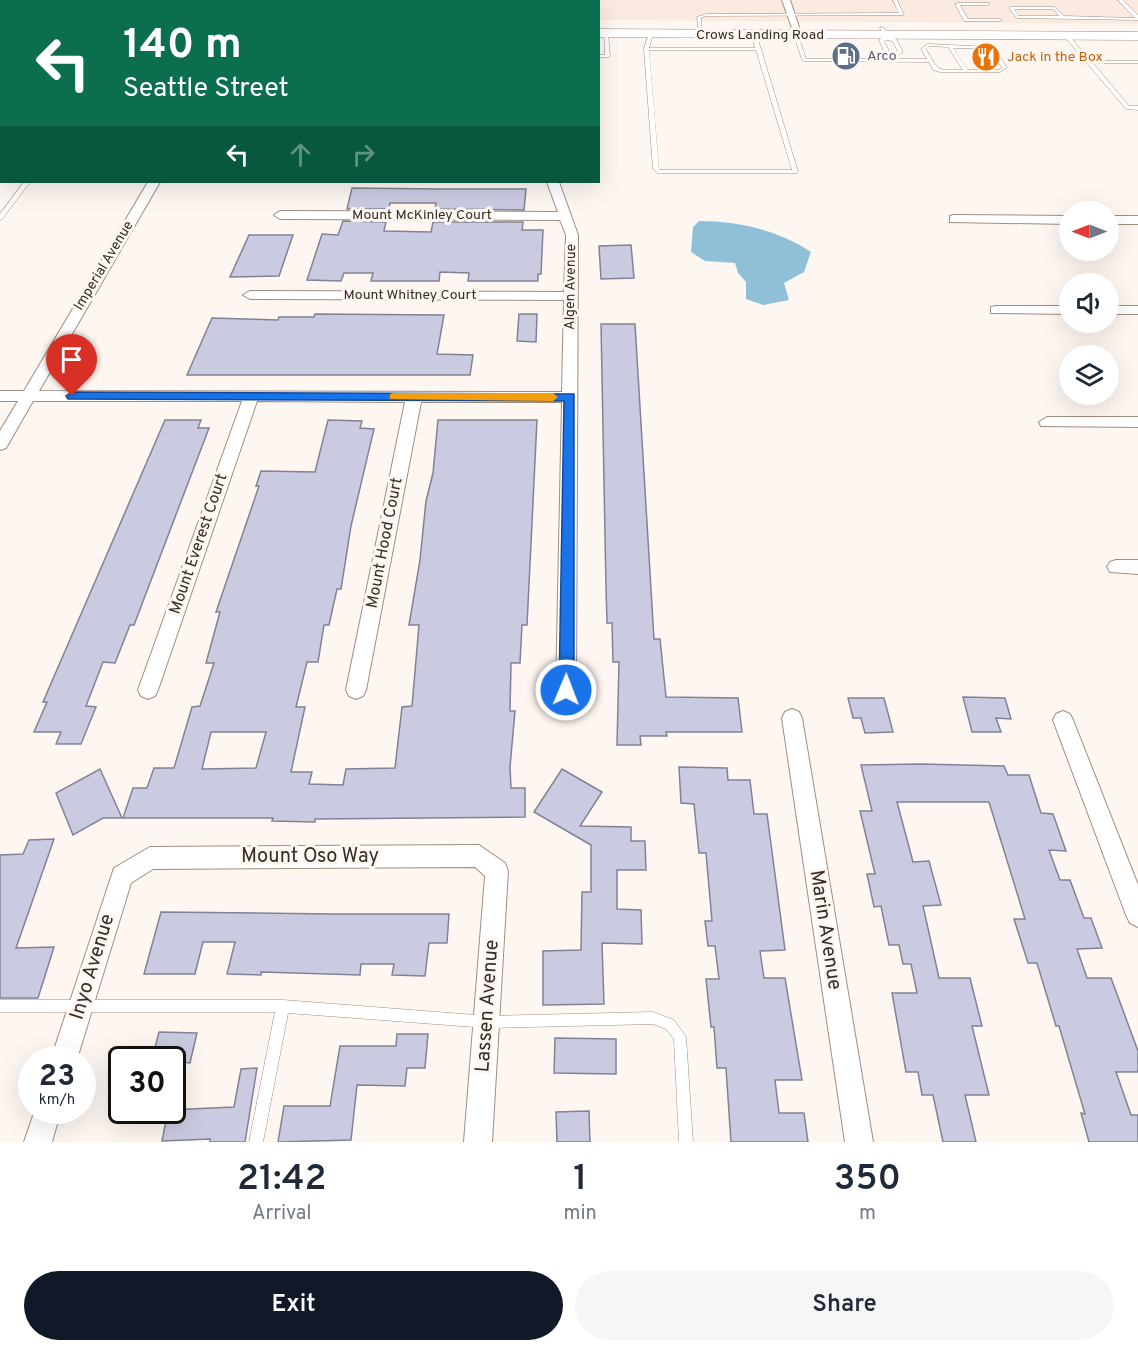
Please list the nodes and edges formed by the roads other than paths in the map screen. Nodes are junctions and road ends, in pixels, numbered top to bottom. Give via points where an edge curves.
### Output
1 (786, 0) edge
2 (895, 0) edge
3 (1029, 0) edge
4 (1120, 0) edge
5 (986, 2) edge
6 (1036, 8) junction
7 (1063, 18) junction
8 (1138, 19) edge
9 (794, 27) junction
10 (1138, 28) edge
11 (604, 30) edge
12 (651, 34) junction
13 (885, 34) junction
14 (754, 35) junction
15 (1066, 35) junction
16 (1138, 36) edge
17 (950, 46) junction
18 (646, 49) junction
19 (759, 49) junction
20 (600, 56) edge
21 (897, 58) junction
22 (930, 61) junction
23 (1089, 62) junction
24 (1138, 63) edge
25 (966, 71) junction
26 (1138, 108) edge
27 (26, 183) edge
28 (153, 183) edge
29 (553, 183) edge
30 (280, 214) dead end
31 (564, 216) junction
32 (0, 218) edge
33 (954, 219) dead end
34 (1059, 220) edge
35 (1119, 220) edge
36 (1138, 220) edge
37 (250, 295) dead end
38 (571, 296) junction
39 (996, 310) dead end
40 (1059, 310) edge
41 (1119, 310) edge
42 (1138, 310) edge
43 (0, 396) edge
44 (27, 396) junction
45 (414, 396) junction
46 (251, 397) junction
47 (570, 397) junction
48 (1047, 422) dead end
49 (1138, 422) edge
50 (0, 444) edge
51 (1116, 567) dead end
52 (1138, 567) edge
53 (148, 690) dead end
54 (356, 690) dead end
55 (566, 690) dead end
56 (792, 718) dead end
57 (1063, 720) dead end
58 (497, 871) joint
59 (122, 876) joint
60 (1138, 915) edge
61 (0, 1006) edge
62 (81, 1006) junction
63 (283, 1006) junction
64 (488, 1022) junction
65 (68, 1046) edge
66 (44, 1124) edge
67 (38, 1142) edge
68 (256, 1142) edge
69 (478, 1142) edge
70 (686, 1142) edge
71 (859, 1142) edge

1 - 9 street
2 - 9 lane via 902,14
3 - 6 lane
4 - 8 lane
5 - 5 lane via 1000,20 966,20 957,4
6 - 7 lane via 1055,8
6 - 7 lane via 1011,8 1017,17
7 - 8 lane
9 - 11 main road, Crows Landing Road
9 - 13 main road, Crows Landing Road
9 - 14 main road, Crows Landing Road
9 - 21 lane via 804,60
10 - 13 main road, Crows Landing Road
11 - 12 main road, Crows Landing Road
11 - 20 lane via 608,56
12 - 14 main road, Crows Landing Road
12 - 18 lane
13 - 15 main road, Crows Landing Road
13 - 21 lane via 901,52
13 - 21 lane via 881,40 887,52
14 - 19 lane
15 - 16 main road, Crows Landing Road
15 - 23 lane
17 - 22 lane via 928,45 923,49
17 - 25 lane
17 - 25 lane via 992,48 1005,68
18 - 19 lane
18 - 19 lane via 659,172 795,171
21 - 22 lane
22 - 25 lane via 940,71
23 - 24 lane
23 - 26 lane via 1128,108
27 - 32 lane
28 - 44 street, Imperial Avenue
29 - 31 street, Algen Avenue
30 - 31 street, Mount McKinley Court
31 - 38 street, Algen Avenue via 572,235
33 - 34 street
35 - 36 street
37 - 38 street, Mount Whitney Court
38 - 47 street, Algen Avenue
39 - 40 street
41 - 42 street
43 - 44 street
44 - 46 street
44 - 50 street, Imperial Avenue
45 - 46 street
45 - 47 street
45 - 54 street, Mount Hood Court
46 - 53 street, Mount Everest Court
47 - 55 street, Algen Avenue
48 - 49 street
51 - 52 street
56 - 71 street, Marin Avenue
57 - 60 street
58 - 59 street, Mount Oso Way via 478,856 150,858
58 - 64 street, Lassen Avenue
59 - 62 street, Inyo Avenue
61 - 62 lane
62 - 63 lane
62 - 65 street, Inyo Avenue
63 - 64 lane
63 - 68 lane
64 - 69 street, Lassen Avenue
64 - 70 lane via 653,1018 670,1024 680,1037
66 - 67 street

